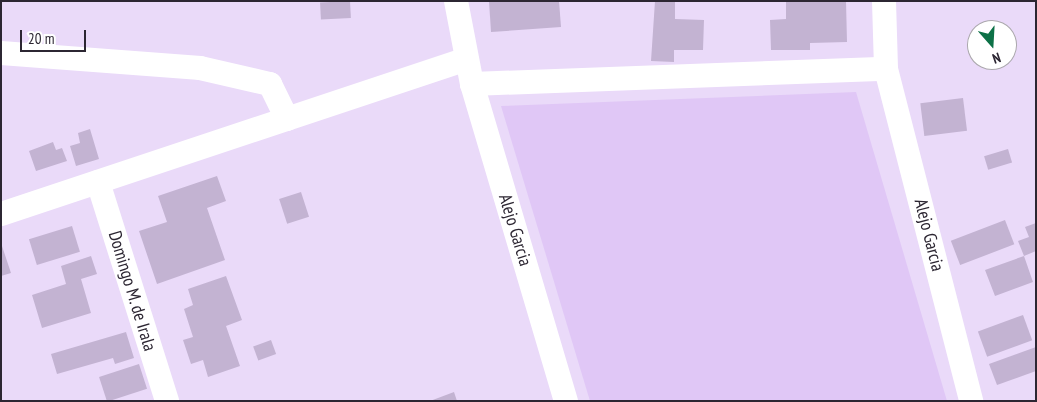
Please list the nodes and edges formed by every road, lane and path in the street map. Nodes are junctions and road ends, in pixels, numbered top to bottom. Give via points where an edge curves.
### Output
1 (456, 1) edge
2 (884, 1) edge
3 (1, 53) edge
4 (465, 60) junction
5 (886, 69) junction
6 (472, 84) junction
7 (287, 119) junction
8 (98, 182) junction
9 (1, 214) edge
10 (167, 401) edge
11 (566, 401) edge
12 (971, 401) edge

1 - 4 street, Alejo Garcia
2 - 5 street, Alejo Garcia
3 - 7 street via 209,70 270,84
4 - 6 street, Alejo Garcia
4 - 7 street
5 - 6 street
5 - 12 street, Alejo Garcia
6 - 11 street, Alejo Garcia
7 - 8 street
8 - 9 street
8 - 10 street, Domingo M. de Irala

